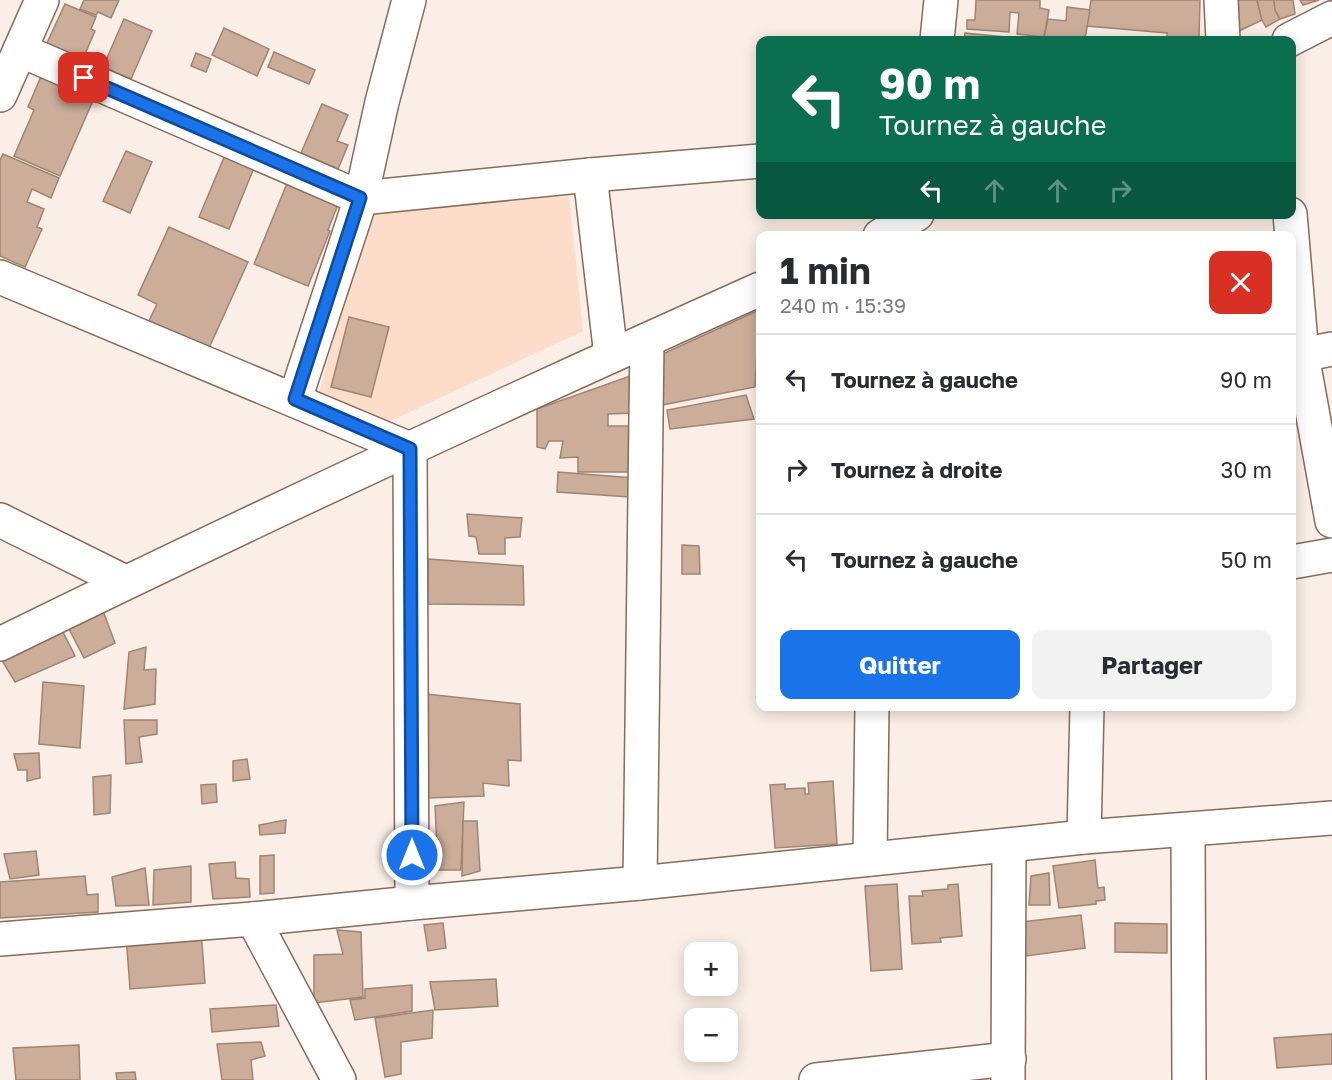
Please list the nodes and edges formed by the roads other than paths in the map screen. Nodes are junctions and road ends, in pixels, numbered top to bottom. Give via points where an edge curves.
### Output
1 (42, 0) edge
2 (409, 0) edge
3 (941, 0) edge
4 (1221, 0) edge
5 (1332, 18) edge
6 (937, 36) edge
7 (1223, 36) edge
8 (1296, 36) edge
9 (20, 50) junction
10 (0, 95) edge
11 (756, 161) edge
12 (590, 175) junction
13 (360, 198) junction
14 (908, 219) edge
15 (888, 231) edge
16 (1296, 258) edge
17 (0, 277) edge
18 (756, 291) edge
19 (647, 340) junction
20 (1309, 354) edge
21 (611, 356) junction
22 (295, 399) junction
23 (410, 449) junction
24 (0, 520) edge
25 (1332, 521) edge
26 (1332, 555) edge
27 (1296, 561) edge
28 (125, 582) junction
29 (0, 644) edge
30 (872, 711) edge
31 (1087, 711) edge
32 (1332, 818) edge
33 (1188, 830) junction
34 (1084, 837) junction
35 (1009, 846) junction
36 (870, 859) junction
37 (640, 884) junction
38 (412, 903) junction
39 (253, 919) junction
40 (0, 939) edge
41 (1008, 1069) edge
42 (339, 1080) edge
43 (816, 1080) edge
44 (1189, 1080) edge

1 - 9 street
2 - 13 street
3 - 6 street
4 - 7 street
5 - 8 street
9 - 10 street
9 - 13 street
11 - 12 street
12 - 13 street
12 - 21 street
13 - 22 street
14 - 15 street
16 - 20 street
17 - 22 street
18 - 19 street
19 - 21 street
19 - 37 street
20 - 25 street
21 - 23 street
22 - 23 street
23 - 28 street
23 - 38 street
24 - 28 street
26 - 27 street
28 - 29 street
30 - 36 street
31 - 34 street
32 - 33 street
33 - 34 street
33 - 44 street
34 - 35 street
35 - 36 street
35 - 41 street
36 - 37 street
37 - 38 street
38 - 39 street
39 - 40 street
39 - 42 street
41 - 43 street

